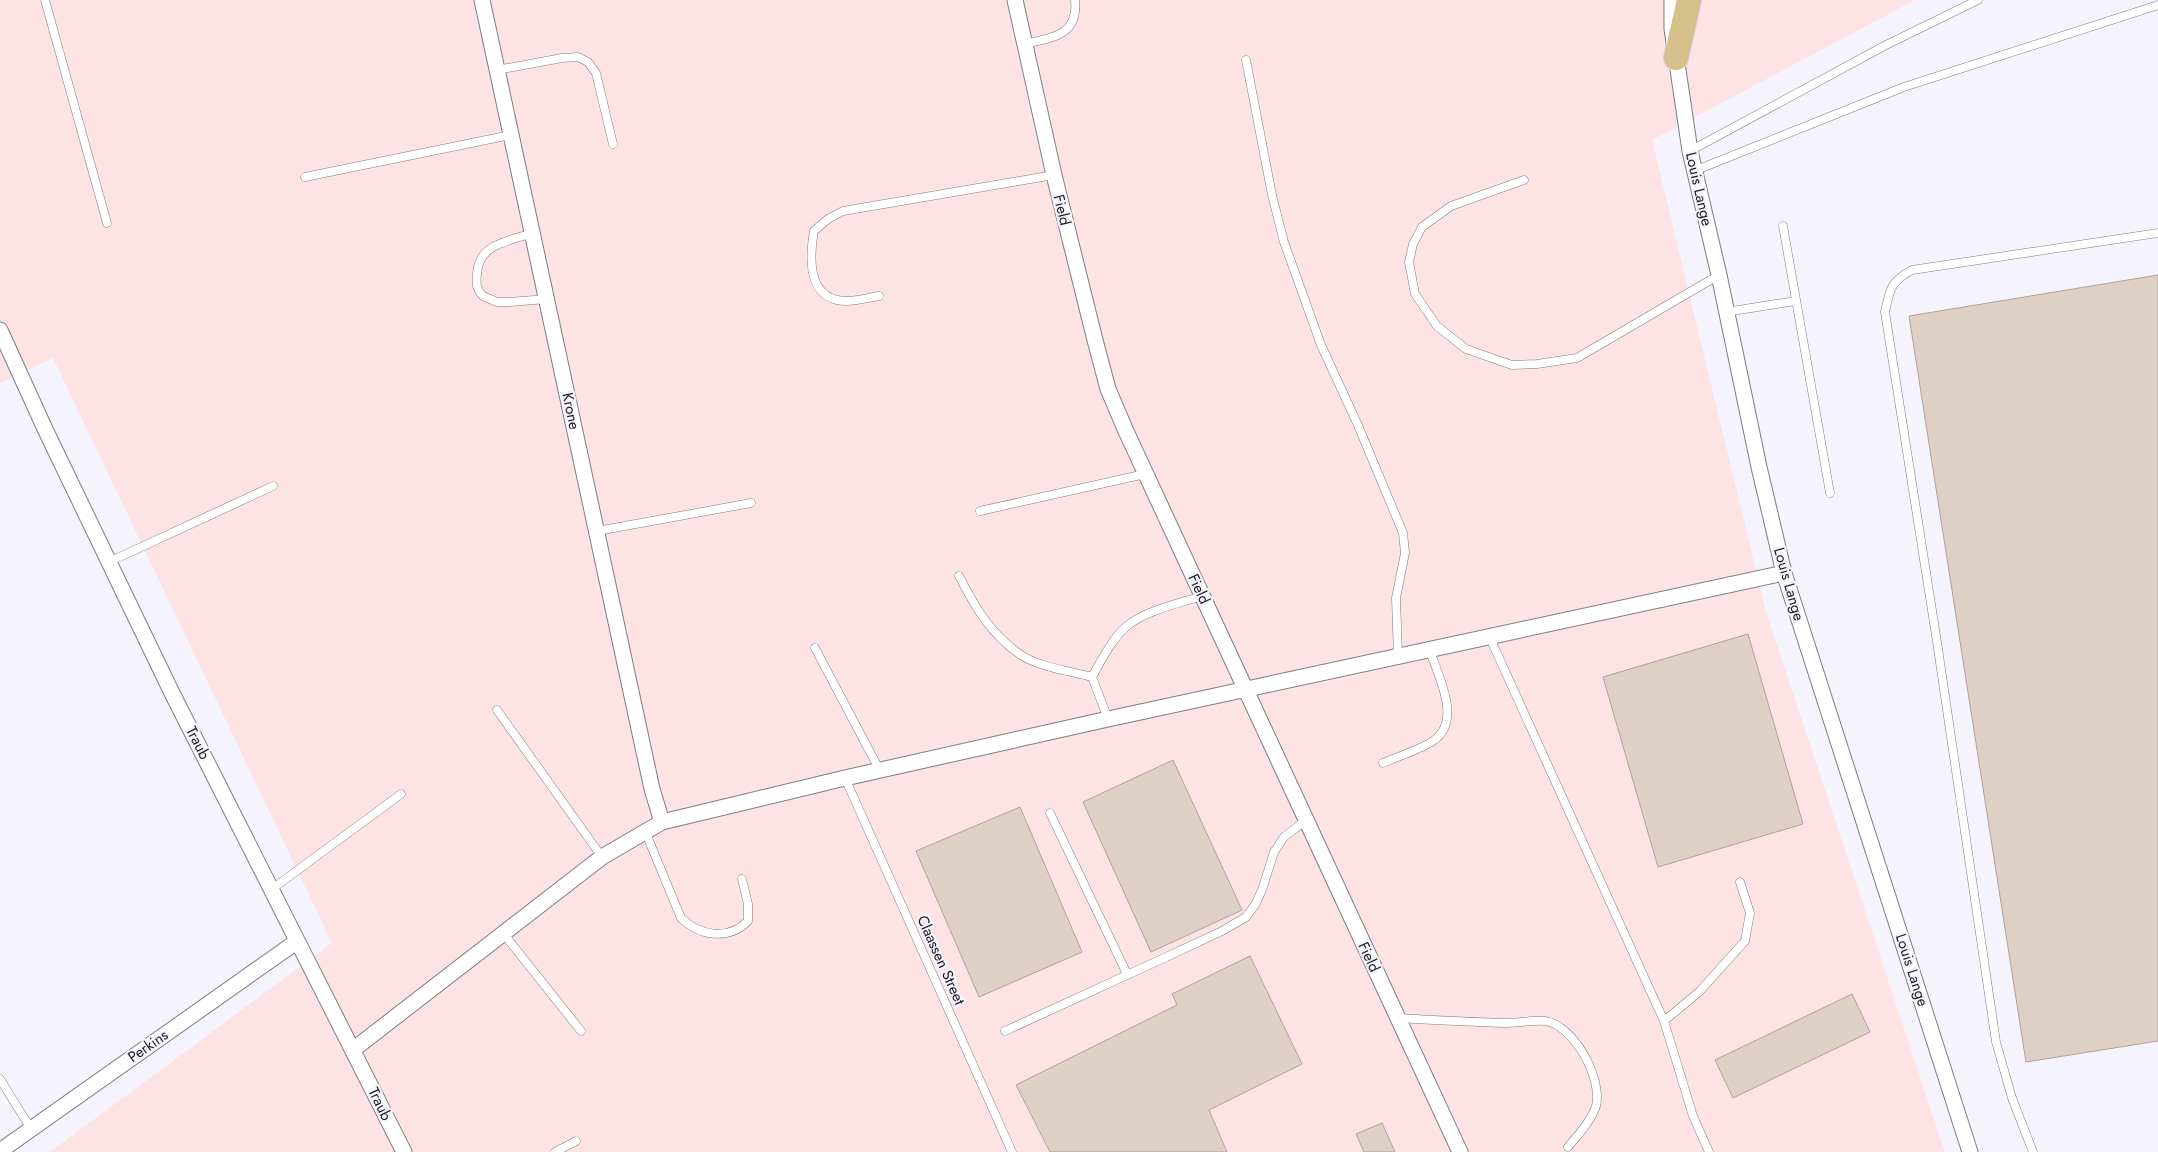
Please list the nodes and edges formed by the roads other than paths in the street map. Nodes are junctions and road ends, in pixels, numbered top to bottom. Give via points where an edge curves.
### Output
1 (44, 0) edge
2 (482, 0) edge
3 (1016, 0) edge
4 (1075, 0) edge
5 (1672, 0) edge
6 (1689, 0) edge
7 (1978, 0) edge
8 (2158, 4) edge
9 (1024, 44) junction
10 (1676, 58) junction
11 (1246, 60) dead end
12 (497, 70) junction
13 (511, 135) junction
14 (613, 144) dead end
15 (1690, 151) junction
16 (1694, 171) junction
17 (1054, 175) junction
18 (305, 177) dead end
19 (1524, 180) dead end
20 (107, 223) dead end
21 (1782, 226) dead end
22 (533, 233) junction
23 (2158, 233) edge
24 (1719, 275) junction
25 (880, 296) dead end
26 (547, 299) junction
27 (1794, 301) junction
28 (1726, 312) junction
29 (0, 330) edge
30 (1145, 474) junction
31 (273, 486) dead end
32 (1830, 493) dead end
33 (751, 503) dead end
34 (980, 511) dead end
35 (597, 531) junction
36 (109, 562) junction
37 (1784, 573) junction
38 (959, 576) dead end
39 (1202, 596) junction
40 (1490, 638) junction
41 (815, 648) dead end
42 (1430, 651) junction
43 (1398, 657) junction
44 (1092, 676) junction
45 (1246, 691) junction
46 (497, 710) dead end
47 (1108, 719) junction
48 (1383, 763) dead end
49 (880, 770) junction
50 (845, 778) junction
51 (401, 794) dead end
52 (1050, 813) dead end
53 (1306, 820) junction
54 (662, 822) junction
55 (645, 831) junction
56 (602, 857) junction
57 (742, 879) dead end
58 (1740, 882) dead end
59 (272, 889) junction
60 (503, 933) junction
61 (296, 942) junction
62 (1127, 974) junction
63 (1397, 1018) junction
64 (1664, 1021) junction
65 (581, 1031) dead end
66 (1005, 1031) dead end
67 (354, 1050) junction
68 (0, 1078) edge
69 (31, 1129) junction
70 (576, 1141) dead end
71 (1568, 1146) dead end
72 (0, 1151) edge
73 (404, 1152) edge
74 (555, 1152) edge
75 (1012, 1152) edge
76 (1460, 1152) edge
77 (1709, 1152) edge
78 (1970, 1152) edge
79 (2033, 1152) edge

1 - 20 lane
2 - 12 street, Krone
3 - 9 street, Field
4 - 9 lane via 1074,18 1069,28 1058,37
5 - 10 street, Louis Lange
6 - 10 main road
7 - 15 lane via 1886,45
8 - 16 lane via 1904,87
9 - 17 street, Field
10 - 15 street, Louis Lange
11 - 43 lane via 1284,242 1321,345 1403,533 1405,553 1396,598
12 - 13 street, Krone
12 - 14 lane via 562,58 578,57 588,62 596,73
13 - 18 lane
13 - 22 street, Krone
15 - 16 street, Louis Lange
16 - 24 street, Louis Lange
17 - 25 lane via 882,204 828,218 814,231 810,255 816,282 824,294 837,300
17 - 30 street, Field via 1108,388
19 - 24 lane via 1451,206 1422,227 1413,244 1410,262 1415,294 1436,326 1466,349 1512,365 1578,358
21 - 27 lane
22 - 26 street, Krone
22 - 26 lane via 488,249 479,261 476,284 482,296 498,302
23 - 79 lane via 1912,270 1897,278 1889,292 1885,312 1996,1042 2012,1098
24 - 28 street, Louis Lange
26 - 35 street, Krone
27 - 28 lane
27 - 32 lane
28 - 37 street, Louis Lange
29 - 36 street, Traub
30 - 34 lane
30 - 39 street, Field
31 - 36 lane
33 - 35 lane
35 - 54 street, Krone via 652,789
36 - 59 street, Traub
37 - 40 street
37 - 78 street, Louis Lange
38 - 44 lane via 993,632 1022,656
39 - 44 lane via 1141,617 1126,626
39 - 45 street, Field
40 - 42 street
40 - 64 lane
41 - 49 lane
42 - 43 street
42 - 48 lane via 1448,709 1447,722 1434,740
43 - 45 street
44 - 47 lane
45 - 47 street
45 - 53 street, Field
46 - 56 lane
47 - 49 street
49 - 50 street
50 - 54 street
50 - 75 lane, Claassen Street
51 - 59 lane
52 - 62 lane
53 - 62 lane via 1284,837 1274,852 1262,890 1246,917
53 - 63 street, Field
54 - 55 street
55 - 56 street
55 - 57 lane via 681,918 689,926 722,934 738,930 748,921
56 - 60 street
58 - 64 lane via 1750,913 1745,942 1699,992
59 - 61 street, Traub
60 - 65 lane
60 - 67 street
61 - 67 street, Traub
61 - 69 street, Perkins
62 - 66 lane
63 - 71 lane via 1486,1023 1545,1021 1562,1027 1586,1059 1597,1093 1596,1106 1590,1118
63 - 76 street, Field
64 - 77 lane via 1693,1116
67 - 73 street, Traub
68 - 69 lane
69 - 72 street, Perkins
70 - 74 lane

